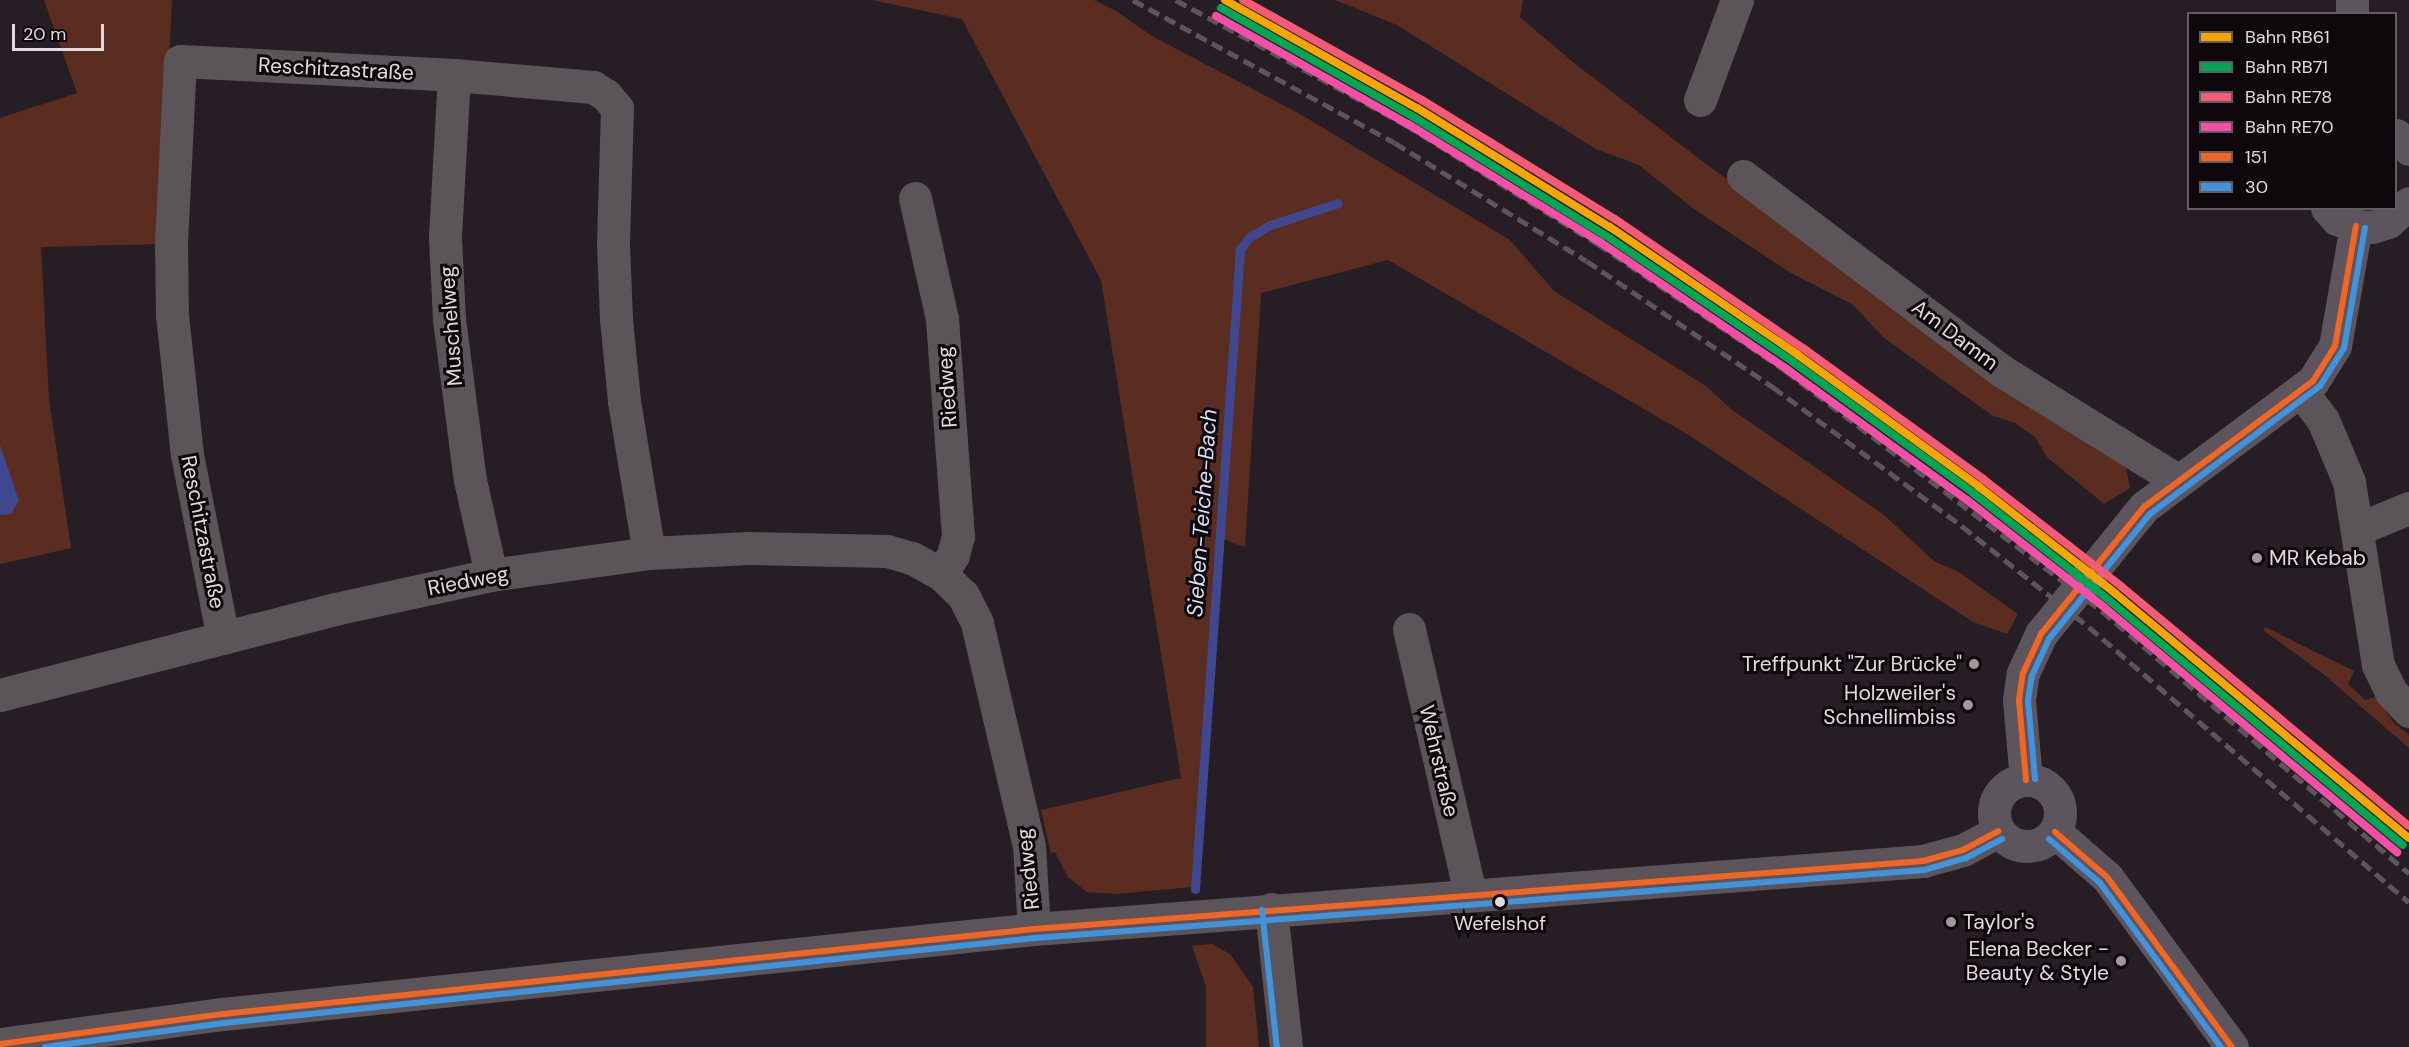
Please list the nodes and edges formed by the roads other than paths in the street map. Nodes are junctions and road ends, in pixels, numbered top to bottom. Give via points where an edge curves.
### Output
1 (1737, 0) edge
2 (454, 75) junction
3 (1700, 100) dead end
4 (2397, 136) edge
5 (2409, 149) edge
6 (1743, 176) dead end
7 (915, 198) dead end
8 (2409, 203) edge
9 (2329, 210) edge
10 (2356, 226) junction
11 (2301, 391) junction
12 (2177, 480) junction
13 (2409, 508) edge
14 (2358, 529) junction
15 (649, 553) junction
16 (941, 574) junction
17 (491, 575) junction
18 (1409, 629) dead end
19 (223, 638) junction
20 (0, 695) edge
21 (2409, 711) edge
22 (2026, 780) junction
23 (1998, 831) junction
24 (2055, 832) junction
25 (1470, 894) junction
26 (1271, 909) junction
27 (1034, 929) junction
28 (0, 1044) edge
29 (1286, 1047) edge
30 (2232, 1047) edge

1 - 3 street
2 - 15 street, Reschitzastraße via 593,87 617,108 613,244 616,319 624,401
2 - 17 street, Muschelweg via 445,237 449,319 470,480
2 - 19 street, Reschitzastraße via 180,61 171,244 172,315 187,455
4 - 5 main road
6 - 12 street, Am Damm via 2002,370
7 - 16 street, Riedweg via 942,319 958,536 953,555
8 - 10 main road via 2388,222
9 - 10 main road via 2337,219
10 - 11 main road via 2335,346 2325,365
11 - 12 main road
11 - 14 street via 2323,420 2337,449
12 - 22 main road via 2129,523 2041,634 2030,654 2019,700
13 - 14 street
14 - 21 street via 2378,665 2391,692
15 - 16 street, Riedweg via 865,548 912,558
15 - 17 street, Riedweg
16 - 27 street, Riedweg via 963,596 984,648 1029,846
17 - 19 street, Riedweg
18 - 25 street, Wehrstraße
19 - 20 street, Riedweg
22 - 23 main road via 2005,789 1996,801
22 - 24 main road via 2049,788 2055,796 2060,816
23 - 24 main road via 2008,840 2027,846 2037,845
23 - 25 street via 1963,850 1923,861
24 - 30 main road via 2107,877
25 - 26 street
26 - 27 street
26 - 29 street
27 - 28 street via 223,1014

